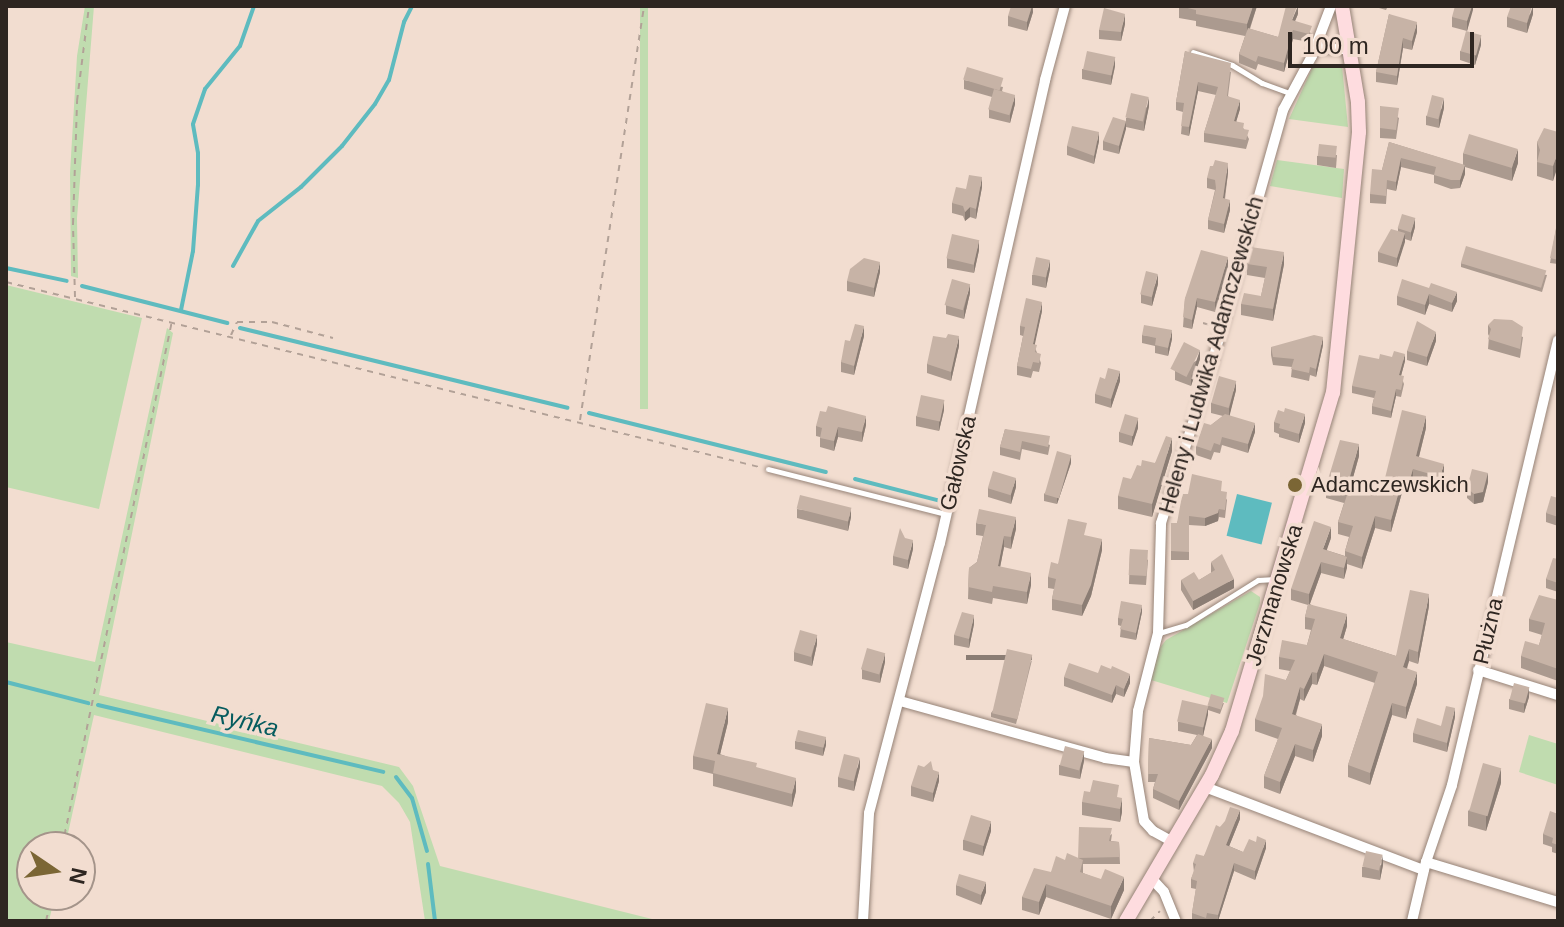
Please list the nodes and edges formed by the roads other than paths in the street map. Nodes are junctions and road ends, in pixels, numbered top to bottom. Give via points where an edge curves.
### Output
1 (1065, 6) edge
2 (1331, 6) edge
3 (1342, 6) edge
4 (1349, 49) junction
5 (1193, 52) edge
6 (1314, 52) junction
7 (1291, 93) junction
8 (1558, 340) edge
9 (768, 469) road end
10 (946, 514) junction
11 (1279, 580) junction
12 (1158, 633) junction
13 (1478, 670) junction
14 (1558, 695) edge
15 (900, 701) junction
16 (1134, 762) junction
17 (1205, 787) junction
18 (1173, 842) junction
19 (1425, 866) junction
20 (1151, 878) junction
21 (1558, 902) edge
22 (863, 921) edge
23 (1126, 921) edge
24 (1176, 921) edge
25 (1412, 921) edge

1 - 10 street, Gałowska
2 - 6 street, Heleny i Ludwika Adamczewskich
3 - 4 street, Jerzmanowska
4 - 6 street
4 - 11 street, Jerzmanowska via 1359,132 1339,362 1322,440
5 - 7 lane
6 - 7 street, Heleny i Ludwika Adamczewskich
7 - 12 street, Heleny i Ludwika Adamczewskich via 1161,523
8 - 13 street, Płużna
9 - 10 lane
10 - 15 street, Gałowska
11 - 12 lane via 1258,580 1186,625
11 - 17 street, Jerzmanowska via 1232,731
12 - 16 street, Heleny i Ludwika Adamczewskich via 1138,711
13 - 14 street
13 - 19 street, Płużna via 1452,785
15 - 16 street
15 - 22 street, Gałowska via 869,813
16 - 18 street, Heleny i Ludwika Adamczewskich via 1144,821
17 - 18 street, Jerzmanowska
17 - 19 street
18 - 20 street, Jerzmanowska
19 - 21 street
19 - 25 street, Płużna
20 - 23 street, Jerzmanowska
20 - 24 street via 1164,892

